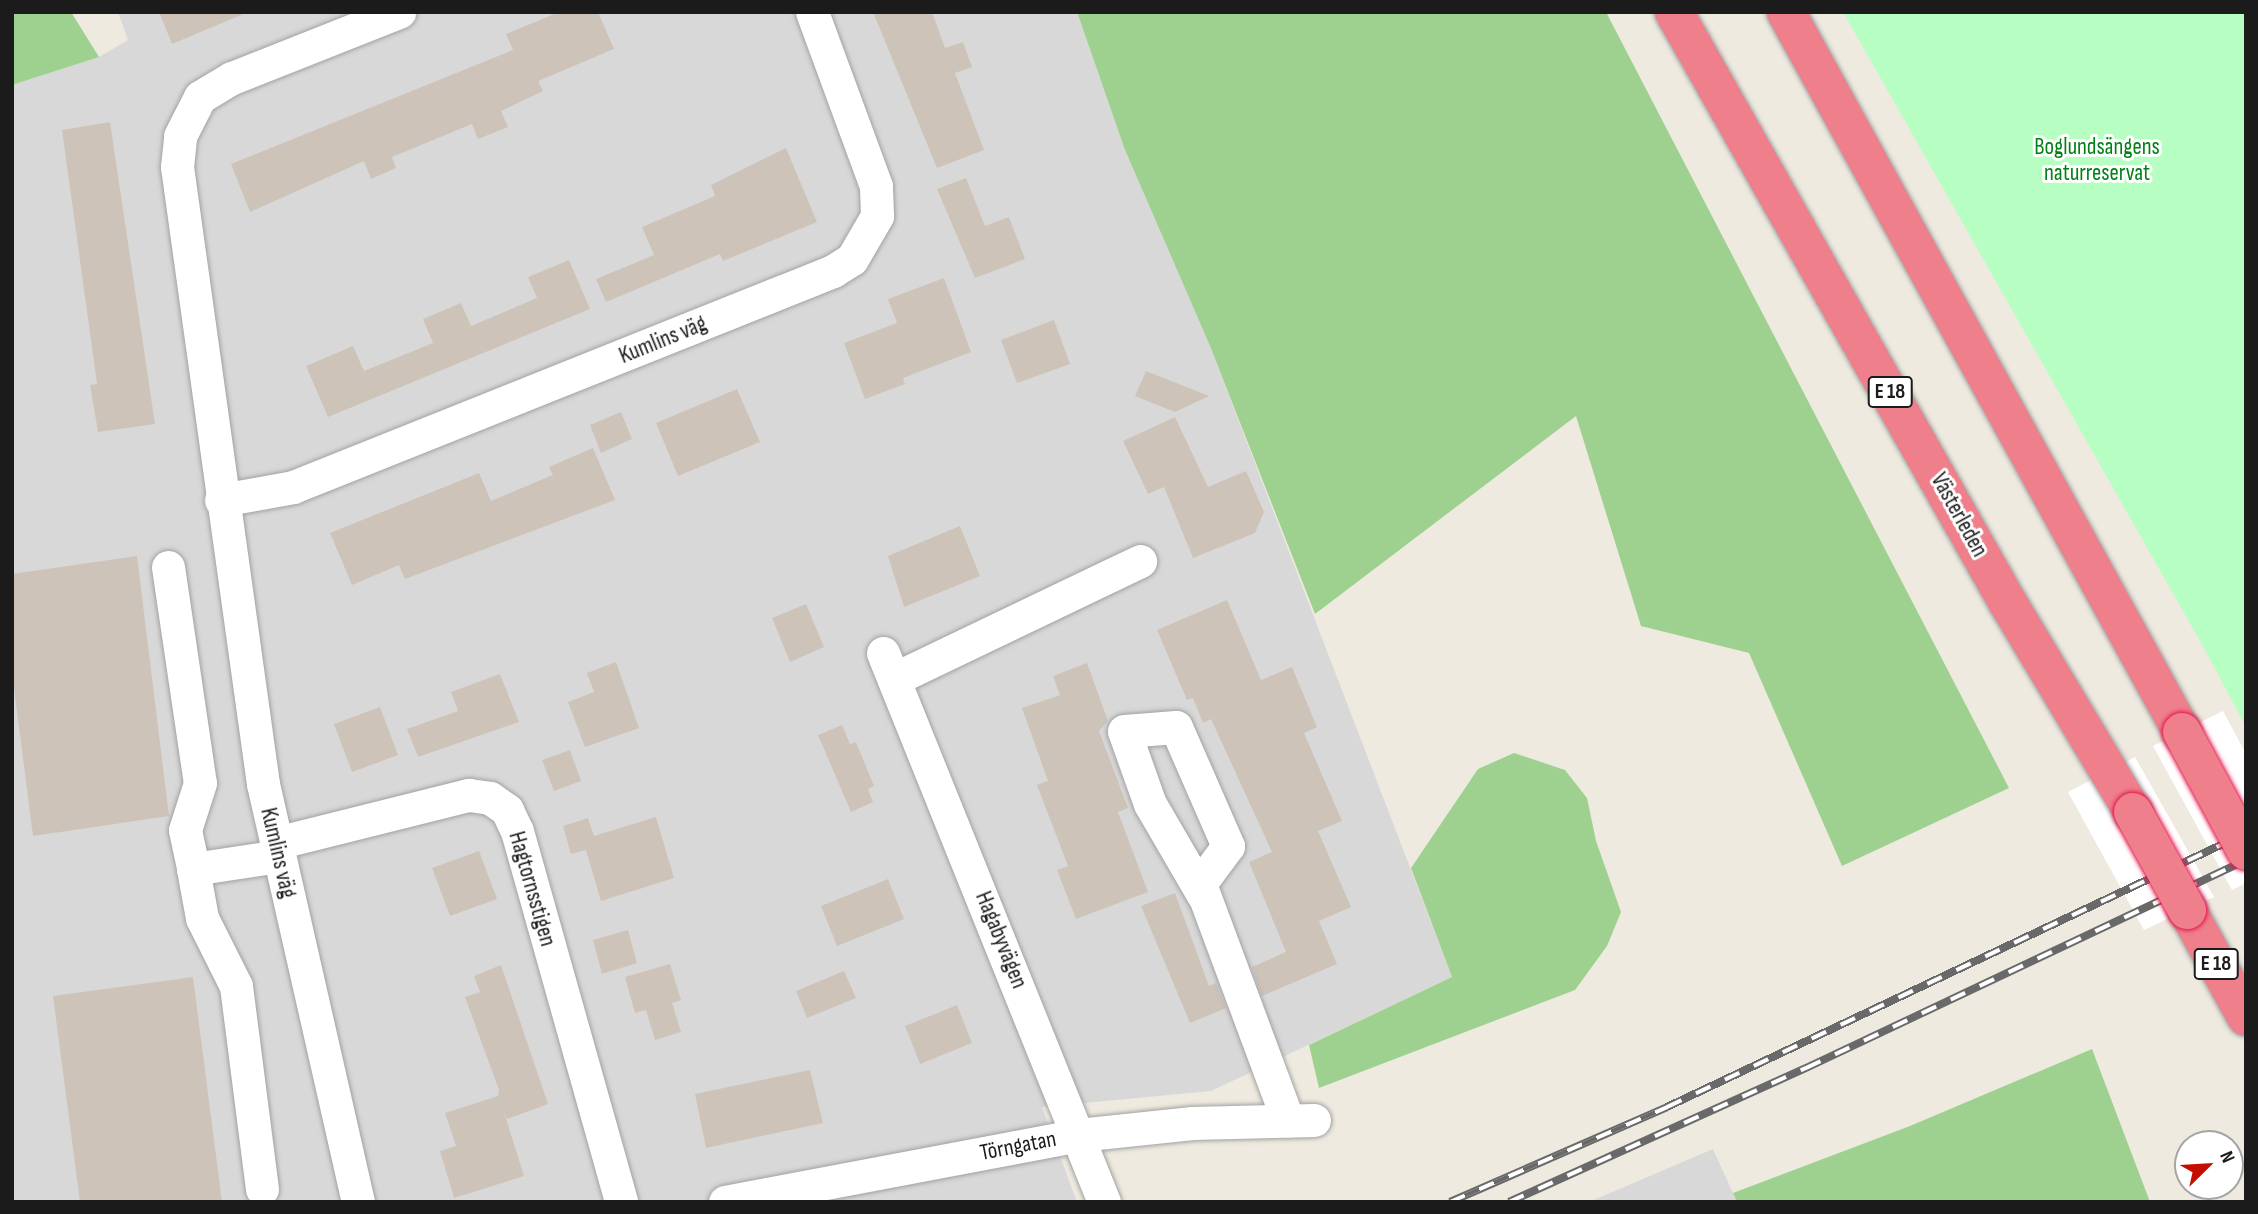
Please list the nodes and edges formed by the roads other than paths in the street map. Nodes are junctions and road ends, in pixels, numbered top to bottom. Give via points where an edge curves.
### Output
1 (399, 12) edge
2 (812, 12) edge
3 (1674, 12) edge
4 (1786, 12) edge
5 (220, 500) junction
6 (1140, 561) dead end
7 (167, 566) dead end
8 (277, 850) junction
9 (2246, 851) edge
10 (193, 869) junction
11 (1203, 895) junction
12 (2246, 1017) edge
13 (1078, 1135) junction
14 (262, 1189) dead end
15 (358, 1202) edge
16 (621, 1202) edge
17 (724, 1202) edge
18 (1104, 1202) edge

1 - 5 street, Kumlins väg via 232,78 200,97 180,136 177,167
2 - 5 street, Kumlins väg via 876,186 877,215 852,259 820,276 293,487
3 - 12 highway, Västerleden / E 18, bridge
4 - 9 highway, bridge
5 - 8 street, Kumlins väg via 243,665
6 - 13 street, Hagabyvägen via 888,666
7 - 10 street via 200,783 185,830
8 - 10 street
8 - 15 street, Kumlins väg
8 - 16 street, Hagtornsstigen via 469,795 490,798 507,810 517,831
10 - 14 street via 202,918 236,986
11 - 11 street via 1200,884 1228,846 1176,727 1124,731 1150,804
11 - 13 street, Törngatan via 1301,1120 1192,1122
13 - 17 street, Törngatan
13 - 18 street, Hagabyvägen

